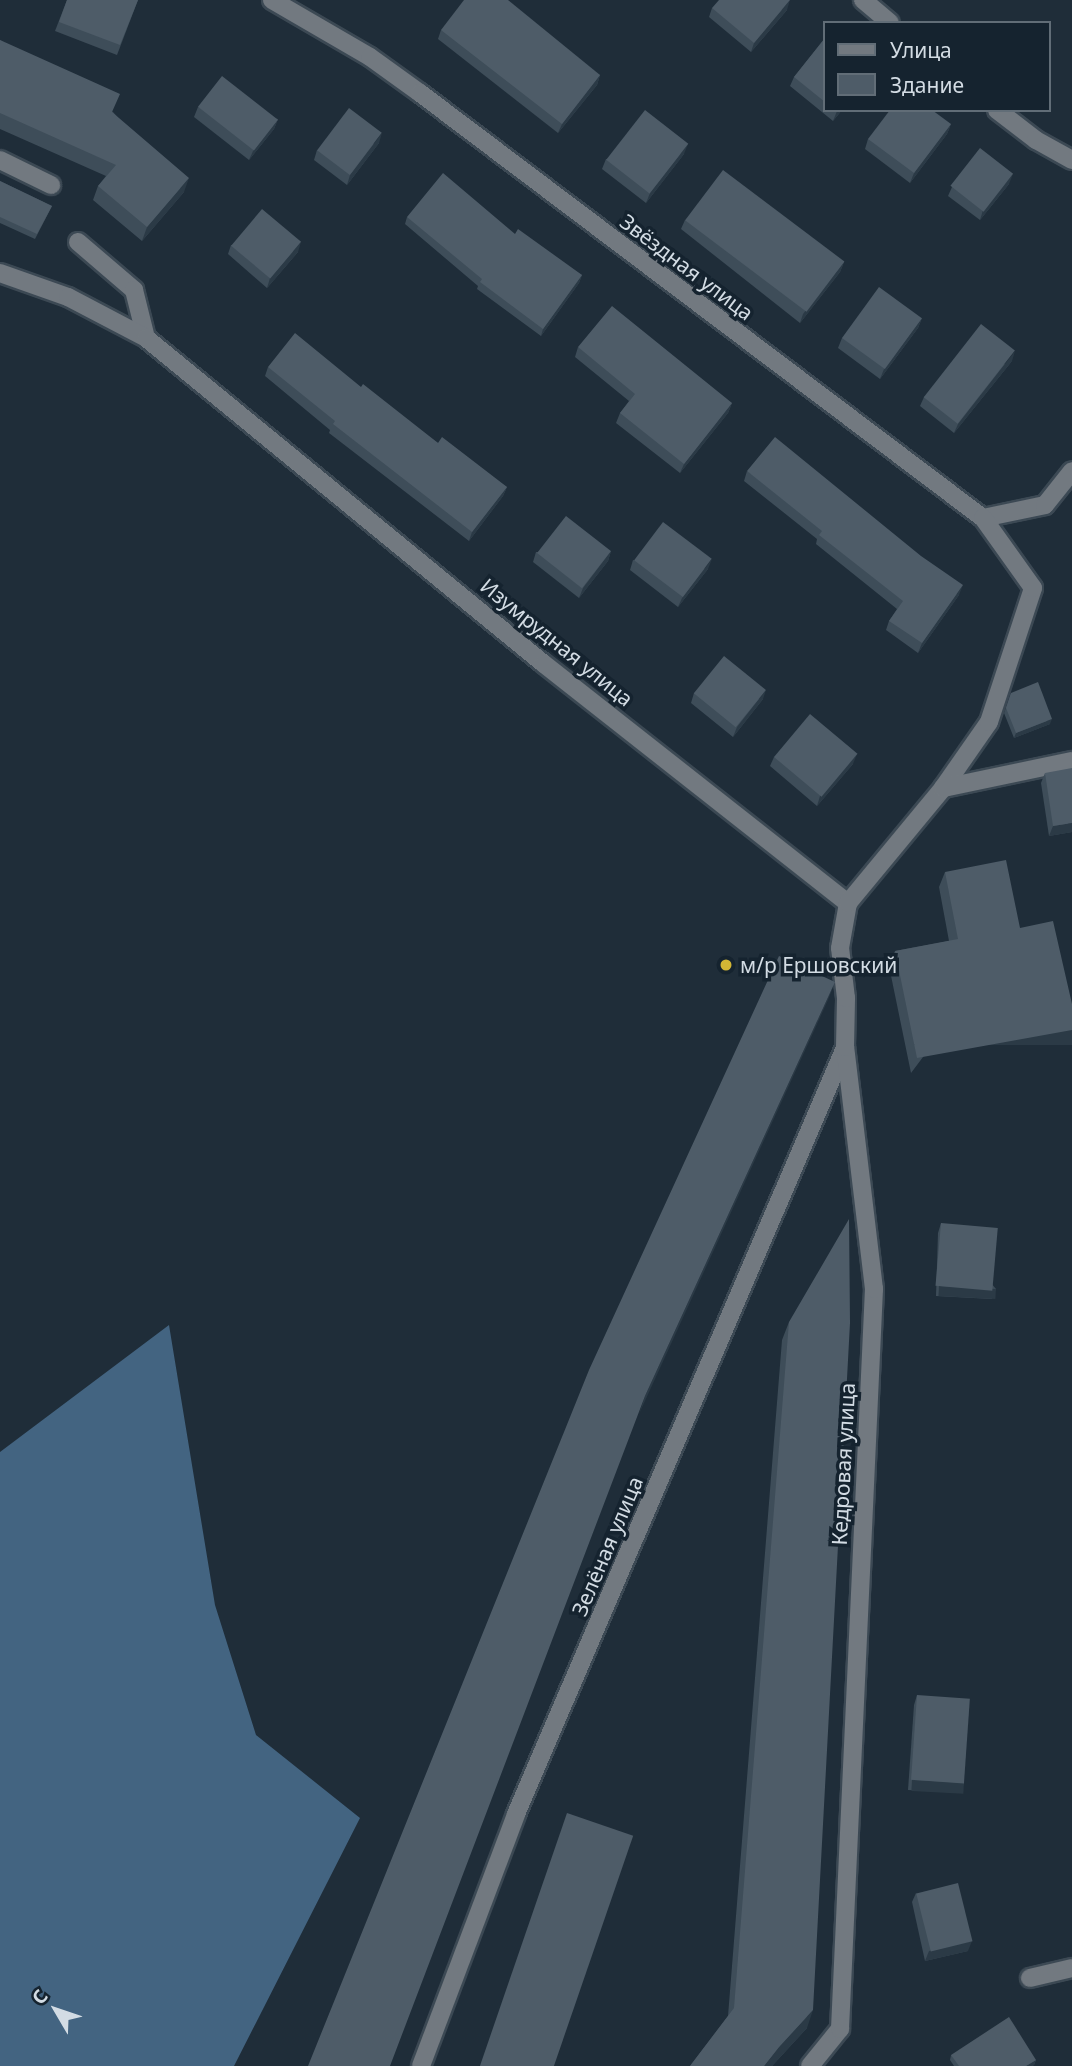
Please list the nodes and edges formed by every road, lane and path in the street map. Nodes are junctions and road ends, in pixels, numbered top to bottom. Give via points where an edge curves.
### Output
1 (272, 0) edge
2 (863, 0) edge
3 (888, 21) edge
4 (1000, 112) edge
5 (0, 160) edge
6 (1072, 160) edge
7 (51, 185) dead end
8 (78, 242) dead end
9 (0, 273) edge
10 (146, 338) junction
11 (1072, 471) edge
12 (983, 518) junction
13 (1072, 761) edge
14 (943, 788) junction
15 (848, 903) junction
16 (845, 1047) junction
17 (1072, 1968) edge
18 (1030, 1978) dead end
19 (421, 2066) edge
20 (810, 2066) edge

1 - 12 street, Звёздная улица via 370,57 420,93
2 - 3 street
4 - 6 street
5 - 7 street
8 - 10 street via 134,290
9 - 10 street, Изумрудная улица via 68,297
10 - 15 street, Изумрудная улица via 544,664
11 - 12 street via 1045,505
12 - 14 street, Звёздная улица via 1033,589 989,722
13 - 14 street
14 - 15 street
15 - 16 street, Кедровая улица via 840,948
16 - 19 street, Зелёная улица via 516,1814
16 - 20 street, Кедровая улица via 874,1289 840,2029
17 - 18 street

